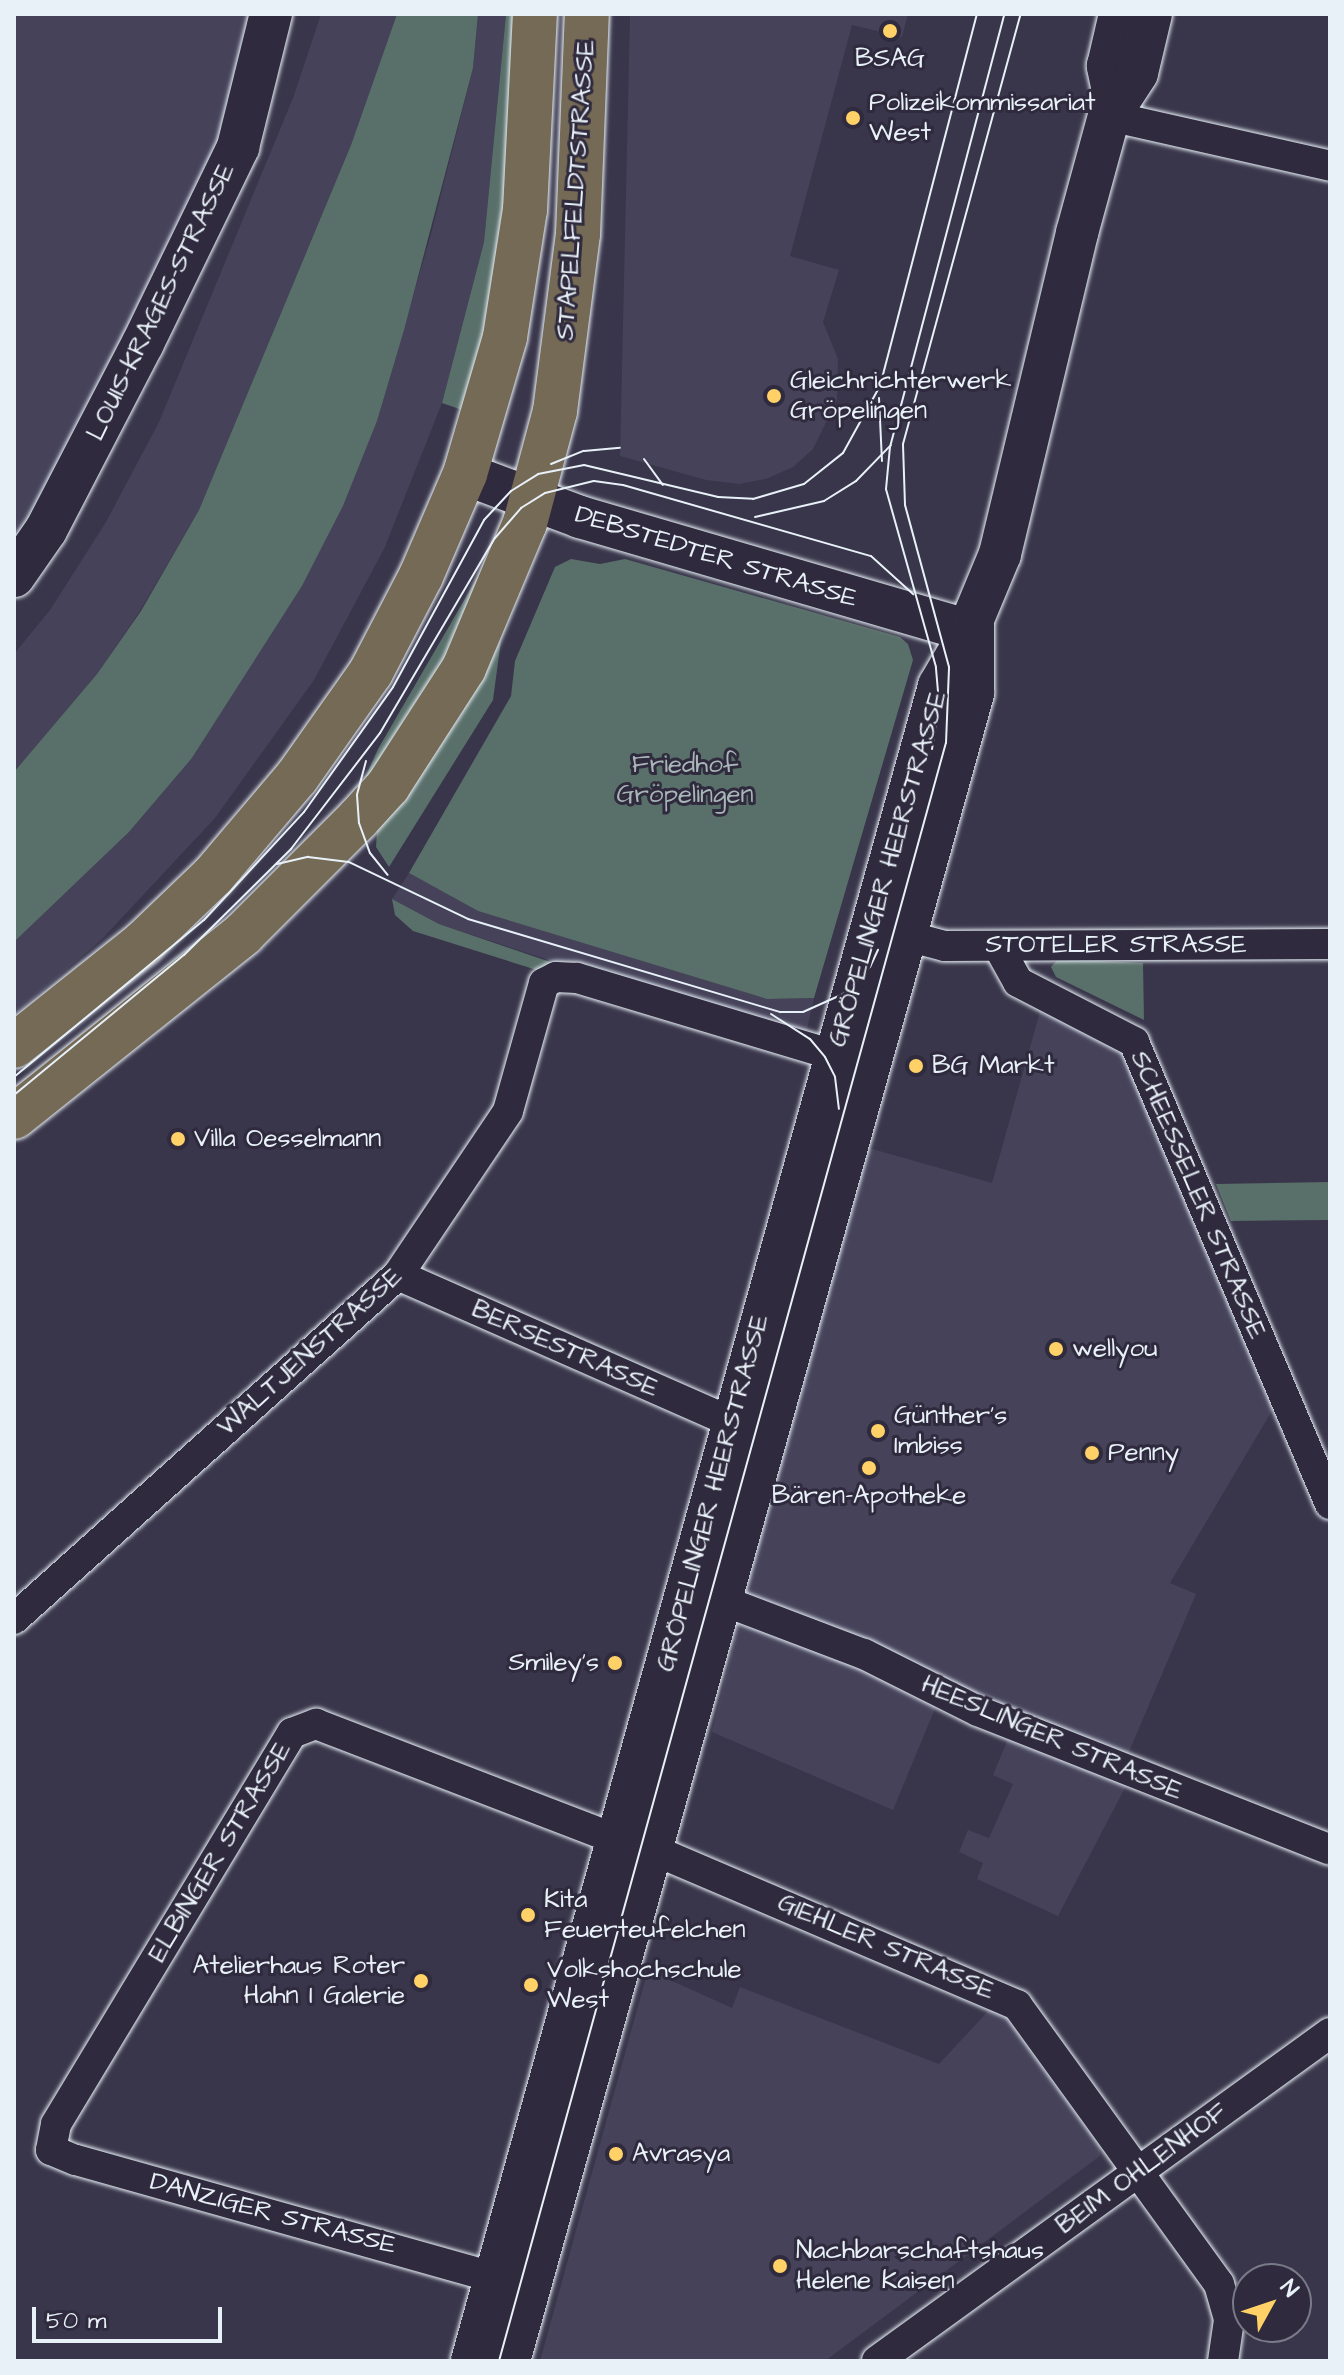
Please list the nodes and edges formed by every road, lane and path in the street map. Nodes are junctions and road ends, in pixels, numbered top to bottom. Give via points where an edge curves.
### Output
1 (271, 14) edge
2 (535, 14) edge
3 (587, 14) edge
4 (1120, 14) edge
5 (1151, 14) edge
6 (1112, 108) junction
7 (1330, 166) edge
8 (465, 474) junction
9 (530, 499) junction
10 (14, 576) edge
11 (971, 631) junction
12 (903, 935) junction
13 (1330, 944) edge
14 (998, 946) junction
15 (14, 1046) edge
16 (834, 1055) junction
17 (14, 1117) edge
18 (398, 1275) junction
19 (732, 1422) junction
20 (1330, 1504) edge
21 (705, 1594) junction
22 (14, 1619) edge
23 (634, 1845) junction
24 (1330, 1850) edge
25 (1330, 2033) edge
26 (51, 2150) joint
27 (1137, 2172) junction
28 (496, 2278) junction
29 (472, 2361) edge
30 (509, 2361) edge
31 (877, 2361) edge
32 (1223, 2361) edge

1 - 10 main road, LOUIS-KRAGES-STRASSE via 238,147 46,530
2 - 8 main road, STAPELFELDTSTRASSE via 525,210 516,277 505,337
3 - 9 main road, STAPELFELDTSTRASSE via 569,331 555,411
4 - 6 main road, GRÖPELINGER HEERSTRASSE via 1108,66
5 - 6 main road, GRÖPELINGER HEERSTRASSE via 1137,73
6 - 7 street
6 - 11 main road, GRÖPELINGER HEERSTRASSE via 1000,554
8 - 9 main road, DEBSTEDTER STRASSE
8 - 15 main road, STAPELFELDTSTRASSE via 371,672 297,777 213,876 152,934
9 - 11 main road, DEBSTEDTER STRASSE
9 - 17 main road, STAPELFELDTSTRASSE via 501,585 464,668 388,786 243,934
11 - 12 main road, GRÖPELINGER HEERSTRASSE via 973,693
11 - 16 main road, GRÖPELINGER HEERSTRASSE via 939,686
12 - 14 street, STOTELER STRASSE via 945,946
12 - 21 main road, GRÖPELINGER HEERSTRASSE
13 - 14 street, STOTELER STRASSE
14 - 20 street, SCHEESSELER STRASSE via 1018,982 1134,1042
16 - 18 street, WALTJENSTRASSE via 577,978 556,977 544,983 508,1111
16 - 19 main road, GRÖPELINGER HEERSTRASSE
18 - 19 street, BERSESTRASSE
18 - 22 street, WALTJENSTRASSE
19 - 21 main road, GRÖPELINGER HEERSTRASSE
21 - 23 main road, GRÖPELINGER HEERSTRASSE
21 - 24 street, HEESLINGER STRASSE via 864,1654 964,1705
23 - 26 street, ELBINGER STRASSE via 316,1724 292,1733 56,2124
23 - 27 street, GIEHLER STRASSE via 1008,1998
23 - 28 main road, GRÖPELINGER HEERSTRASSE
23 - 30 main road, GRÖPELINGER HEERSTRASSE
25 - 27 street, BEIM OHLENHOF
26 - 28 street, DANZIGER STRASSE
27 - 31 street, BEIM OHLENHOF
27 - 32 street, GIEHLER STRASSE via 1219,2284 1229,2320
28 - 29 main road, GRÖPELINGER HEERSTRASSE

